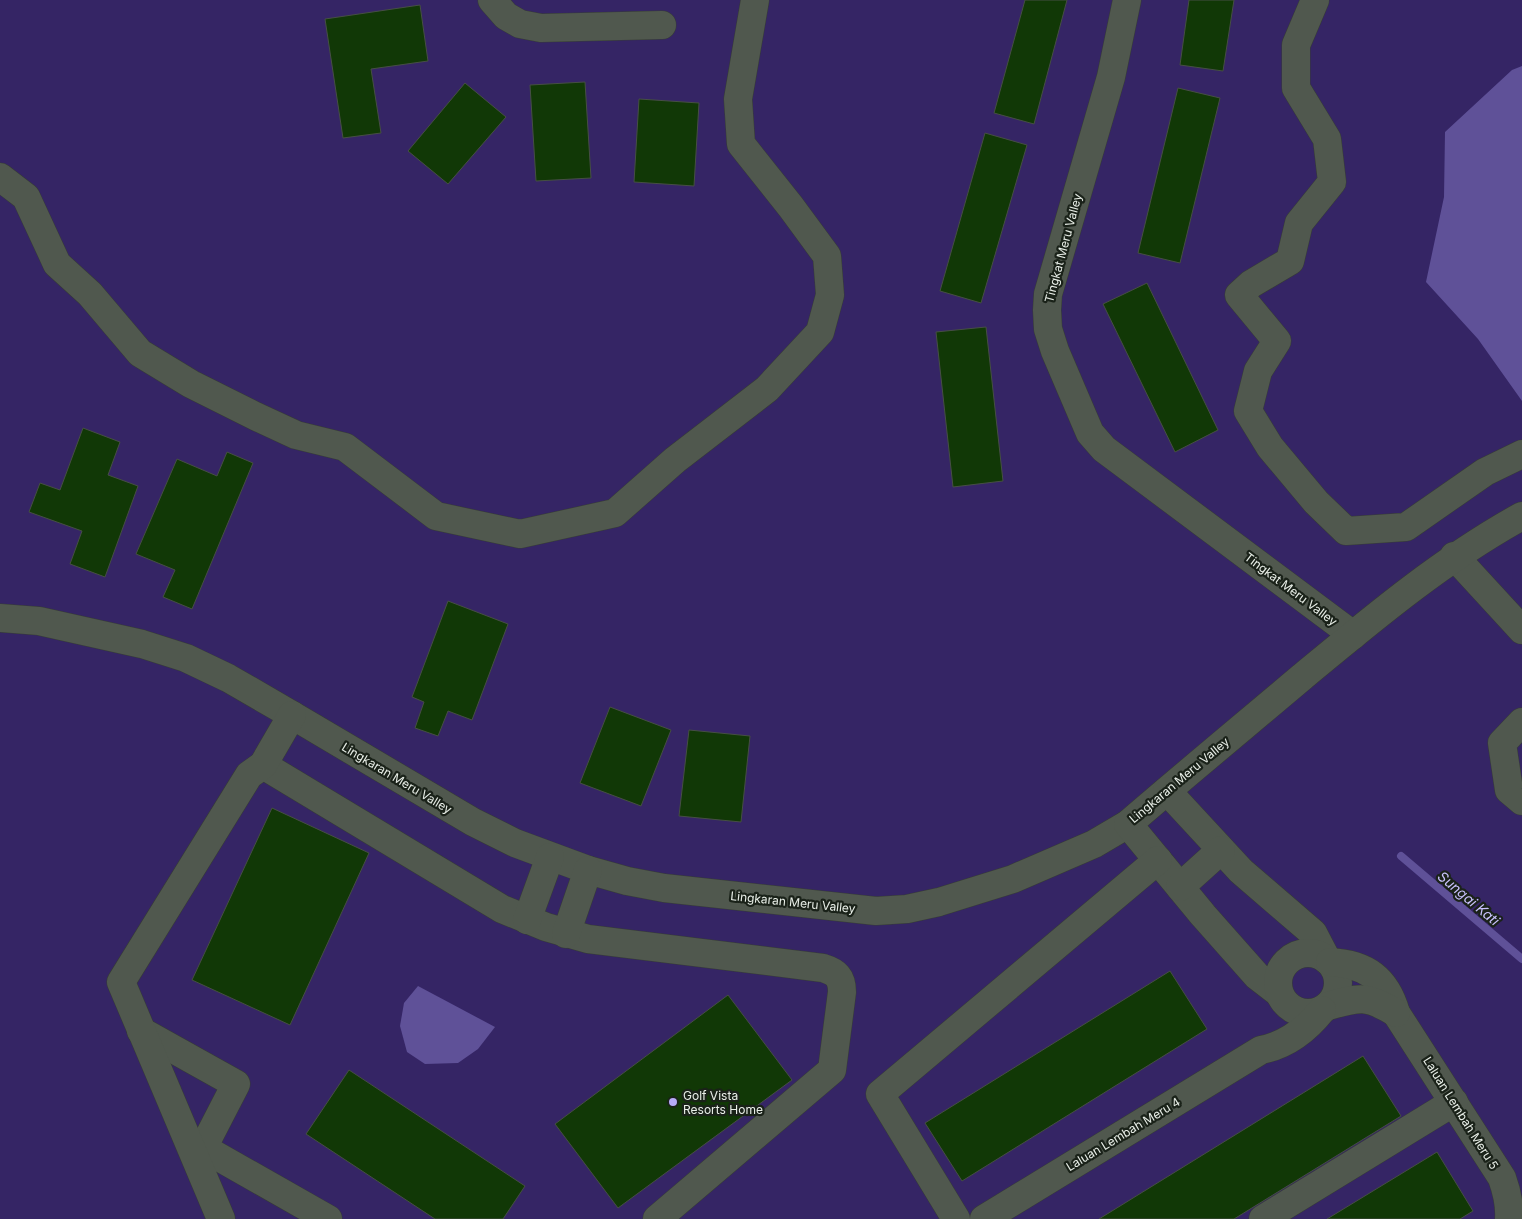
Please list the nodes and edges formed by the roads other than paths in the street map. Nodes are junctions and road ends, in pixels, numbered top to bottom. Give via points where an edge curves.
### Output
1 (492, 0) edge
2 (755, 0) edge
3 (1126, 0) edge
4 (1315, 0) edge
5 (662, 25) dead end
6 (0, 177) edge
7 (1522, 454) edge
8 (1522, 516) edge
9 (1454, 556) junction
10 (0, 618) edge
11 (1522, 630) edge
12 (1353, 634) junction
13 (292, 715) junction
14 (1522, 722) edge
15 (263, 765) junction
16 (1167, 791) junction
17 (1515, 796) edge
18 (1128, 824) junction
19 (1221, 850) junction
20 (550, 857) junction
21 (1158, 860) junction
22 (588, 870) junction
23 (1180, 887) junction
24 (527, 920) junction
25 (566, 934) junction
26 (1328, 961) junction
27 (1280, 996) junction
28 (1325, 1008) junction
29 (1396, 1013) junction
30 (141, 1031) junction
31 (1262, 1050) junction
32 (1454, 1102) junction
33 (198, 1150) junction
34 (221, 1219) edge
35 (328, 1219) edge
36 (657, 1219) edge
37 (956, 1219) edge
38 (984, 1219) edge
39 (1262, 1219) edge
40 (1509, 1219) edge

1 - 5 street via 506,16 520,24 541,28
2 - 6 street via 738,99 741,144 827,256 830,295 820,332 767,389 675,460 615,513 520,534 436,516 345,447 296,435 191,384 140,353 90,294 57,264 26,197
3 - 12 street, Tingkat Meru Valley via 1111,77 1048,294 1048,329 1055,351 1090,432 1104,449
4 - 7 street via 1296,45 1296,88 1327,139 1332,182 1299,223 1290,261 1239,295 1277,341 1258,371 1248,411 1270,447 1316,502 1346,531 1406,527 1486,472
8 - 9 street, Lingkaran Meru Valley
9 - 11 street
9 - 12 street, Lingkaran Meru Valley
10 - 13 street, Lingkaran Meru Valley via 39,621 142,644 186,658
12 - 16 street, Lingkaran Meru Valley
13 - 15 street
13 - 20 street, Lingkaran Meru Valley via 473,822
14 - 17 street via 1502,743
15 - 24 street via 502,909
15 - 30 street via 249,775 122,982
16 - 18 street, Lingkaran Meru Valley
16 - 19 street
18 - 21 street
18 - 22 street, Lingkaran Meru Valley via 1094,844 1013,879 907,909 876,911 664,888
19 - 23 street
19 - 26 street via 1313,933
20 - 22 street, Lingkaran Meru Valley
20 - 24 street
21 - 23 street
21 - 37 street via 880,1094
22 - 25 street
23 - 27 street via 1257,976
24 - 25 street
25 - 36 street via 823,968 832,970 842,984 832,1070
26 - 27 street via 1309,953 1290,959 1279,974
26 - 28 street via 1335,969 1338,984 1334,1000
26 - 29 street, Laluan Lembah Meru 5 via 1348,963 1374,976 1392,1000
27 - 28 street via 1287,1006 1304,1013
27 - 31 street via 1274,1026
28 - 29 street, Laluan Lembah Meru 5 via 1362,998
28 - 31 street, Laluan Lembah Meru 4 via 1305,1029 1276,1047
29 - 32 street, Laluan Lembah Meru 5
30 - 33 street
30 - 33 street via 236,1084
31 - 38 street, Laluan Lembah Meru 4
32 - 39 street
32 - 40 street, Laluan Lembah Meru 5 via 1502,1178 1510,1207
33 - 34 street
33 - 35 street

